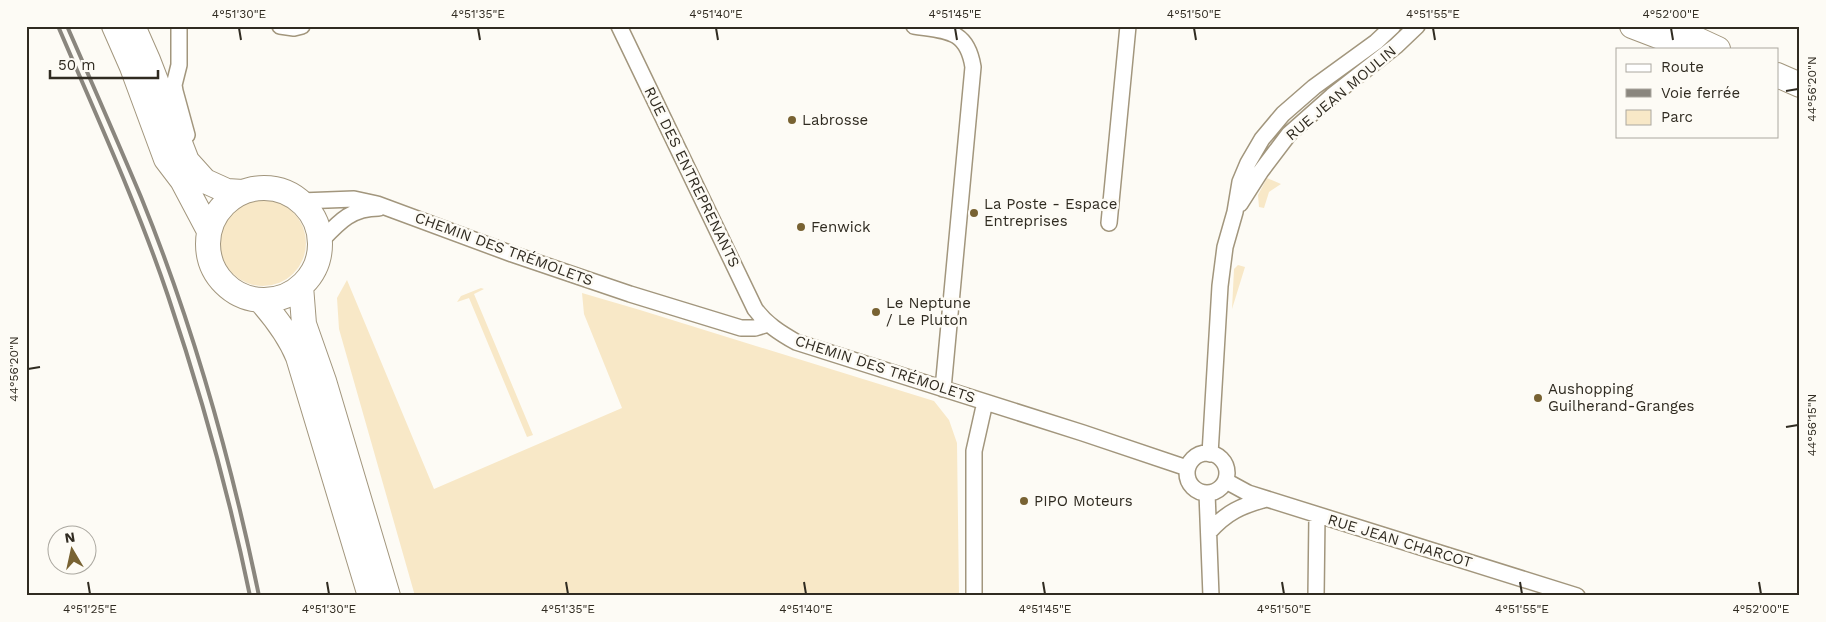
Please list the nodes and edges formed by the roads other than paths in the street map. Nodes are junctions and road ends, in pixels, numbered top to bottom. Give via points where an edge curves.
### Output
1 (114, 26) edge
2 (133, 26) edge
3 (280, 26) edge
4 (302, 26) edge
5 (619, 26) edge
6 (914, 26) edge
7 (1128, 26) edge
8 (1392, 26) edge
9 (1417, 26) edge
10 (1632, 26) edge
11 (1663, 26) edge
12 (178, 27) edge
13 (1689, 48) edge
14 (1716, 48) edge
15 (1778, 75) edge
16 (1800, 85) edge
17 (1778, 86) edge
18 (1800, 96) edge
19 (187, 161) junction
20 (243, 192) junction
21 (301, 201) junction
22 (388, 207) junction
23 (1235, 212) junction
24 (1109, 223) dead end
25 (209, 231) junction
26 (321, 241) junction
27 (301, 286) junction
28 (260, 300) junction
29 (768, 324) junction
30 (943, 389) junction
31 (985, 402) junction
32 (1210, 454) junction
33 (1187, 468) junction
34 (1226, 481) junction
35 (1207, 493) junction
36 (1266, 499) junction
37 (1317, 515) junction
38 (1209, 532) junction
39 (370, 596) edge
40 (388, 596) edge
41 (974, 596) edge
42 (1211, 596) edge
43 (1316, 596) edge
44 (1577, 596) edge

1 - 25 main road via 166,159 182,180
2 - 19 main road
3 - 4 street
5 - 29 street, RUE DES ENTREPRENANTS via 756,309
6 - 30 street via 956,34 967,44 973,78
7 - 24 street
8 - 23 street, RUE JEAN MOULIN via 1376,42 1314,87 1271,127 1248,163 1240,182
9 - 23 street, RUE JEAN MOULIN via 1289,134
10 - 13 main road
11 - 14 main road
12 - 19 street via 179,65 174,85 188,138
15 - 16 main road
17 - 18 main road
19 - 20 main road via 205,181 227,191
20 - 21 main road via 274,188
20 - 25 main road via 221,207
21 - 22 street, CHEMIN DES TRÉMOLETS via 354,199
21 - 26 main road via 316,221
22 - 26 street, CHEMIN DES TRÉMOLETS via 351,213
22 - 29 street, CHEMIN DES TRÉMOLETS via 630,294 741,328
23 - 32 street, RUE JEAN MOULIN via 1225,247 1220,286
25 - 28 main road via 210,258 223,282 234,291
26 - 27 main road via 318,260
27 - 28 main road via 283,296
27 - 40 main road via 304,324
28 - 39 main road via 281,325 298,357
29 - 30 street, CHEMIN DES TRÉMOLETS via 796,342
30 - 31 street, CHEMIN DES TRÉMOLETS
31 - 33 street, CHEMIN DES TRÉMOLETS
31 - 41 street via 974,450
32 - 33 street via 1197,457
32 - 34 street via 1222,461
33 - 35 street via 1192,485
34 - 35 street via 1215,492
34 - 36 street, RUE JEAN CHARCOT
35 - 38 street
36 - 37 street, RUE JEAN CHARCOT
36 - 38 street via 1237,508
37 - 43 street
37 - 44 street, RUE JEAN CHARCOT
38 - 42 street

